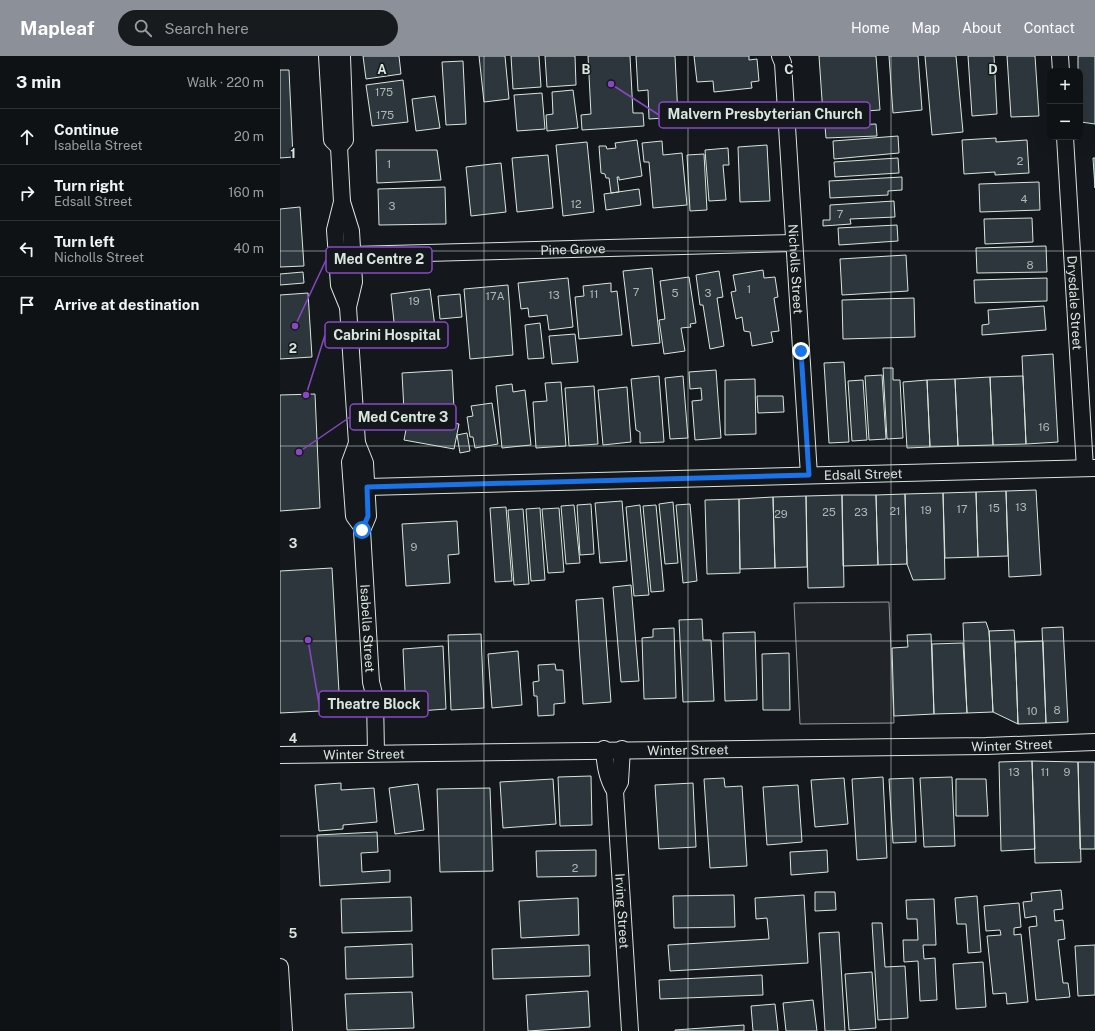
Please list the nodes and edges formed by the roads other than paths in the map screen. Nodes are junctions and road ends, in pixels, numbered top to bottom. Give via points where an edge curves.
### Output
1 (328, 56) edge
2 (342, 56) edge
3 (1060, 56) edge
4 (783, 58) edge
5 (1061, 68) edge
6 (1065, 140) edge
7 (339, 147) junction
8 (342, 202) junction
9 (794, 243) junction
10 (352, 255) junction
11 (348, 307) junction
12 (357, 443) junction
13 (1090, 468) edge
14 (351, 475) junction
15 (809, 475) junction
16 (367, 487) junction
17 (362, 527) junction
18 (1095, 742) edge
19 (622, 749) junction
20 (604, 750) junction
21 (376, 753) junction
22 (280, 755) edge
23 (615, 791) junction
24 (280, 967) edge
25 (284, 1031) edge
26 (630, 1031) edge

1 - 7 street, Isabella Street via 332,140
2 - 7 street, Isabella Street via 345,140
3 - 5 street
4 - 9 street, Nicholls Street
6 - 13 street, Drysdale Street
7 - 8 street, Isabella Street
8 - 10 street, Isabella Street via 351,231
8 - 11 street, Isabella Street via 335,230 338,285
9 - 10 street, Pine Grove
9 - 15 street, Nicholls Street
10 - 11 street, Isabella Street via 354,282
11 - 12 street, Isabella Street
12 - 14 street, Isabella Street via 350,462
12 - 16 street, Isabella Street via 365,463
13 - 15 street, Edsall Street
14 - 16 street via 361,486
14 - 17 street, Isabella Street via 354,516
15 - 16 street, Edsall Street
16 - 17 street, Isabella Street via 368,516
17 - 21 street, Isabella Street via 371,682 375,698
18 - 19 street, Winter Street via 986,746
19 - 20 street, Winter Street
19 - 23 street, Irving Street via 620,782
20 - 21 street, Winter Street
20 - 23 street, Irving Street via 606,769
21 - 22 street, Winter Street
23 - 26 street, Irving Street
24 - 25 street

